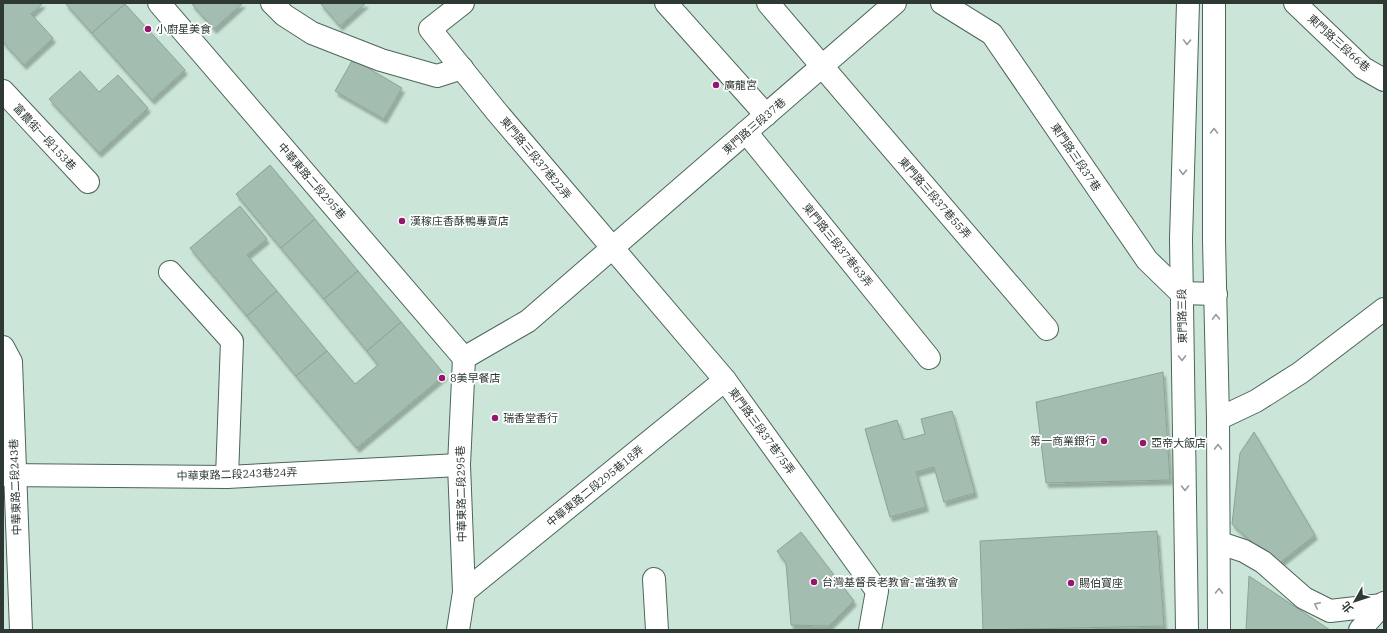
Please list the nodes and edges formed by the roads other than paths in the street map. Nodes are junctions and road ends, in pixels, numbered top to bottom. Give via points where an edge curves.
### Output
1 (159, 3) edge
2 (272, 3) edge
3 (463, 3) edge
4 (666, 3) edge
5 (768, 3) edge
6 (895, 3) edge
7 (942, 3) edge
8 (1188, 3) edge
9 (1214, 3) edge
10 (1295, 3) edge
11 (822, 67) junction
12 (462, 68) junction
13 (1384, 80) edge
14 (3, 91) edge
15 (766, 115) junction
16 (746, 132) junction
17 (88, 182) dead end
18 (612, 247) junction
19 (170, 272) dead end
20 (1181, 293) junction
21 (1216, 294) junction
22 (1384, 308) edge
23 (1047, 329) dead end
24 (3, 347) edge
25 (464, 358) junction
26 (929, 358) dead end
27 (725, 380) junction
28 (1218, 419) junction
29 (459, 465) junction
30 (9, 475) edge
31 (227, 477) junction
32 (1220, 542) junction
33 (654, 579) dead end
34 (464, 592) junction
35 (1383, 604) edge
36 (21, 630) edge
37 (458, 630) edge
38 (657, 630) edge
39 (870, 630) edge
40 (1188, 630) edge
41 (1219, 630) edge
42 (1360, 630) edge

1 - 25 street, 中華東路二段295巷
2 - 12 street via 284,15 312,33 381,60 437,76
3 - 12 street, 東門路三段37巷22弄 via 430,29
4 - 15 street
5 - 11 street, 東門路三段37巷55弄
6 - 11 street, 東門路三段37巷
7 - 20 street, 東門路三段37巷 via 992,34 1147,260
8 -> 20 street, 東門路三段 via 1180,239
21 -> 9 street
10 - 13 street, 東門路三段66巷 via 1363,68
11 - 15 street, 東門路三段37巷
11 - 23 street, 東門路三段37巷55弄
12 - 18 street, 東門路三段37巷22弄
14 - 17 street, 富農街一段153巷
15 - 16 street, 東門路三段37巷
16 - 18 street, 東門路三段37巷
16 - 26 street, 東門路三段37巷63弄
18 - 25 street, 東門路三段37巷 via 528,321
18 - 27 street, 東門路三段37巷75弄
19 - 31 street via 232,341
20 - 21 street
20 -> 40 street, 東門路三段
28 -> 21 street
22 - 28 street via 1300,373 1256,401
24 - 30 street, 中華東路二段243巷 via 11,362
25 - 29 street, 中華東路二段295巷
27 - 34 street, 中華東路二段295巷18弄
27 - 39 street, 東門路三段37巷75弄 via 877,591
32 -> 28 street
29 - 31 street, 中華東路二段243巷24弄
29 - 34 street, 中華東路二段295巷
30 - 31 street, 中華東路二段243巷24弄
30 - 36 street, 中華東路二段243巷
35 -> 32 street via 1330,611 1304,598 1263,562
41 -> 32 street
33 - 38 street
34 - 37 street, 中華東路二段295巷
35 - 42 street

